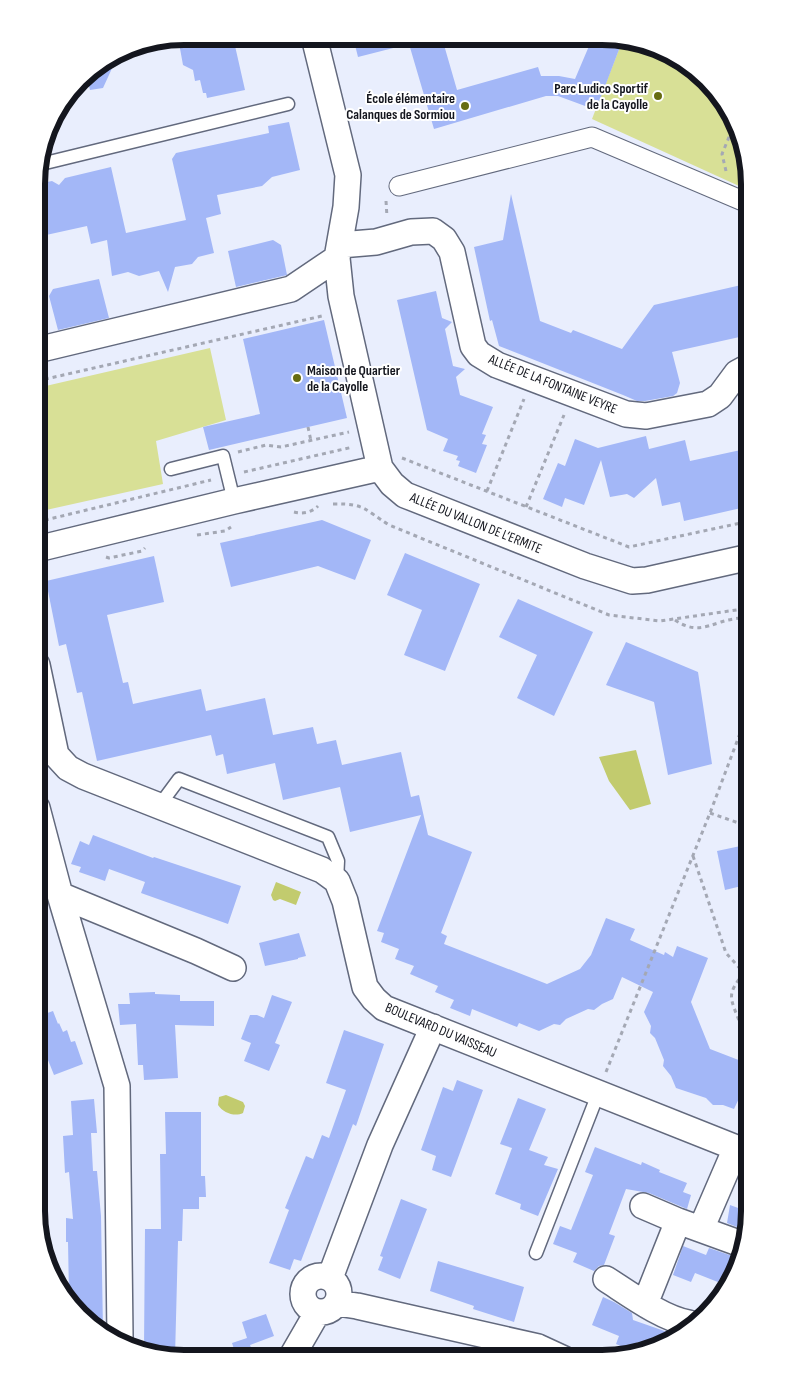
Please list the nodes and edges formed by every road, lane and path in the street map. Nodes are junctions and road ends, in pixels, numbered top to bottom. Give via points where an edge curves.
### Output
1 (316, 45) edge
2 (288, 104) dead end
3 (731, 132) edge
4 (47, 163) edge
5 (399, 186) joint
6 (716, 190) junction
7 (741, 200) edge
8 (390, 237) junction
9 (339, 251) junction
10 (344, 311) junction
11 (45, 348) edge
12 (741, 371) edge
13 (532, 378) junction
14 (45, 379) edge
15 (560, 424) dead end
16 (308, 427) dead end
17 (350, 432) dead end
18 (311, 441) junction
19 (374, 443) junction
20 (223, 456) junction
21 (380, 468) junction
22 (170, 469) dead end
23 (228, 476) junction
24 (486, 491) junction
25 (234, 501) junction
26 (526, 507) junction
27 (294, 512) dead end
28 (45, 520) edge
29 (741, 522) edge
30 (231, 526) dead end
31 (192, 534) dead end
32 (45, 547) edge
33 (741, 559) edge
34 (741, 609) edge
35 (741, 619) edge
36 (674, 620) junction
37 (45, 703) edge
38 (741, 731) edge
39 (159, 806) junction
40 (710, 813) junction
41 (741, 824) edge
42 (45, 838) edge
43 (692, 856) junction
44 (337, 881) junction
45 (60, 895) junction
46 (233, 968) dead end
47 (741, 970) edge
48 (741, 977) edge
49 (741, 1023) edge
50 (433, 1027) junction
51 (598, 1094) junction
52 (741, 1149) edge
53 (741, 1154) edge
54 (642, 1206) dead end
55 (678, 1221) junction
56 (701, 1229) junction
57 (737, 1243) edge
58 (536, 1253) dead end
59 (328, 1277) junction
60 (606, 1278) dead end
61 (645, 1304) junction
62 (327, 1308) junction
63 (685, 1322) edge
64 (120, 1334) edge
65 (297, 1350) edge
66 (544, 1350) edge

1 - 9 street via 348,175
2 - 4 lane
3 - 6 path via 722,154 726,172
5 - 6 street via 592,137
5 - 8 path via 384,190
6 - 7 street
8 - 9 street, ALLÉE DE LA FONTAINE VEYRE
8 - 13 street, ALLÉE DE LA FONTAINE VEYRE via 433,231 444,239 452,252 473,346 479,354 497,365
9 - 10 street
9 - 11 street via 291,289
10 - 14 path
10 - 19 street
12 - 13 street, ALLÉE DE LA FONTAINE VEYRE via 720,396 708,404 646,416 626,414
13 - 24 path
15 - 26 path
16 - 18 path
17 - 18 path
18 - 20 path via 281,447 266,445
19 - 21 street
19 - 23 path
19 - 24 path via 386,441 395,456
20 - 22 lane
20 - 23 lane
21 - 25 street
21 - 33 street, ALLÉE DU VALLON DE L’ERMITE via 405,495 618,577 647,580
23 - 25 lane
23 - 28 path
24 - 26 path
25 - 32 street
26 - 29 path via 629,547
27 - 36 path via 314,510 318,506 360,506 389,525 609,615
30 - 31 path via 226,531 200,536
34 - 36 path
35 - 36 path via 704,628
37 - 39 street via 56,755 68,768
38 - 40 path
39 - 44 street via 322,870
39 - 44 lane via 179,779 328,837 338,861
40 - 41 path
40 - 43 path
42 - 45 street
43 - 47 path via 726,953
43 - 51 path
44 - 50 street, BOULEVARD DU VAISSEAU via 345,901 365,988 384,1008
45 - 46 street
45 - 64 street via 117,1086
48 - 49 path via 732,988 731,1000
50 - 51 street, BOULEVARD DU VAISSEAU
50 - 59 street via 380,1145
51 - 52 street, BOULEVARD DU VAISSEAU
51 - 58 lane
53 - 56 street
54 - 55 street
55 - 56 street
55 - 61 street
56 - 57 street
59 - 62 street via 335,1282 339,1295
59 - 62 street via 318,1276 309,1280 302,1294 311,1310
60 - 61 street
61 - 63 street
62 - 65 street
62 - 66 street via 357,1306

